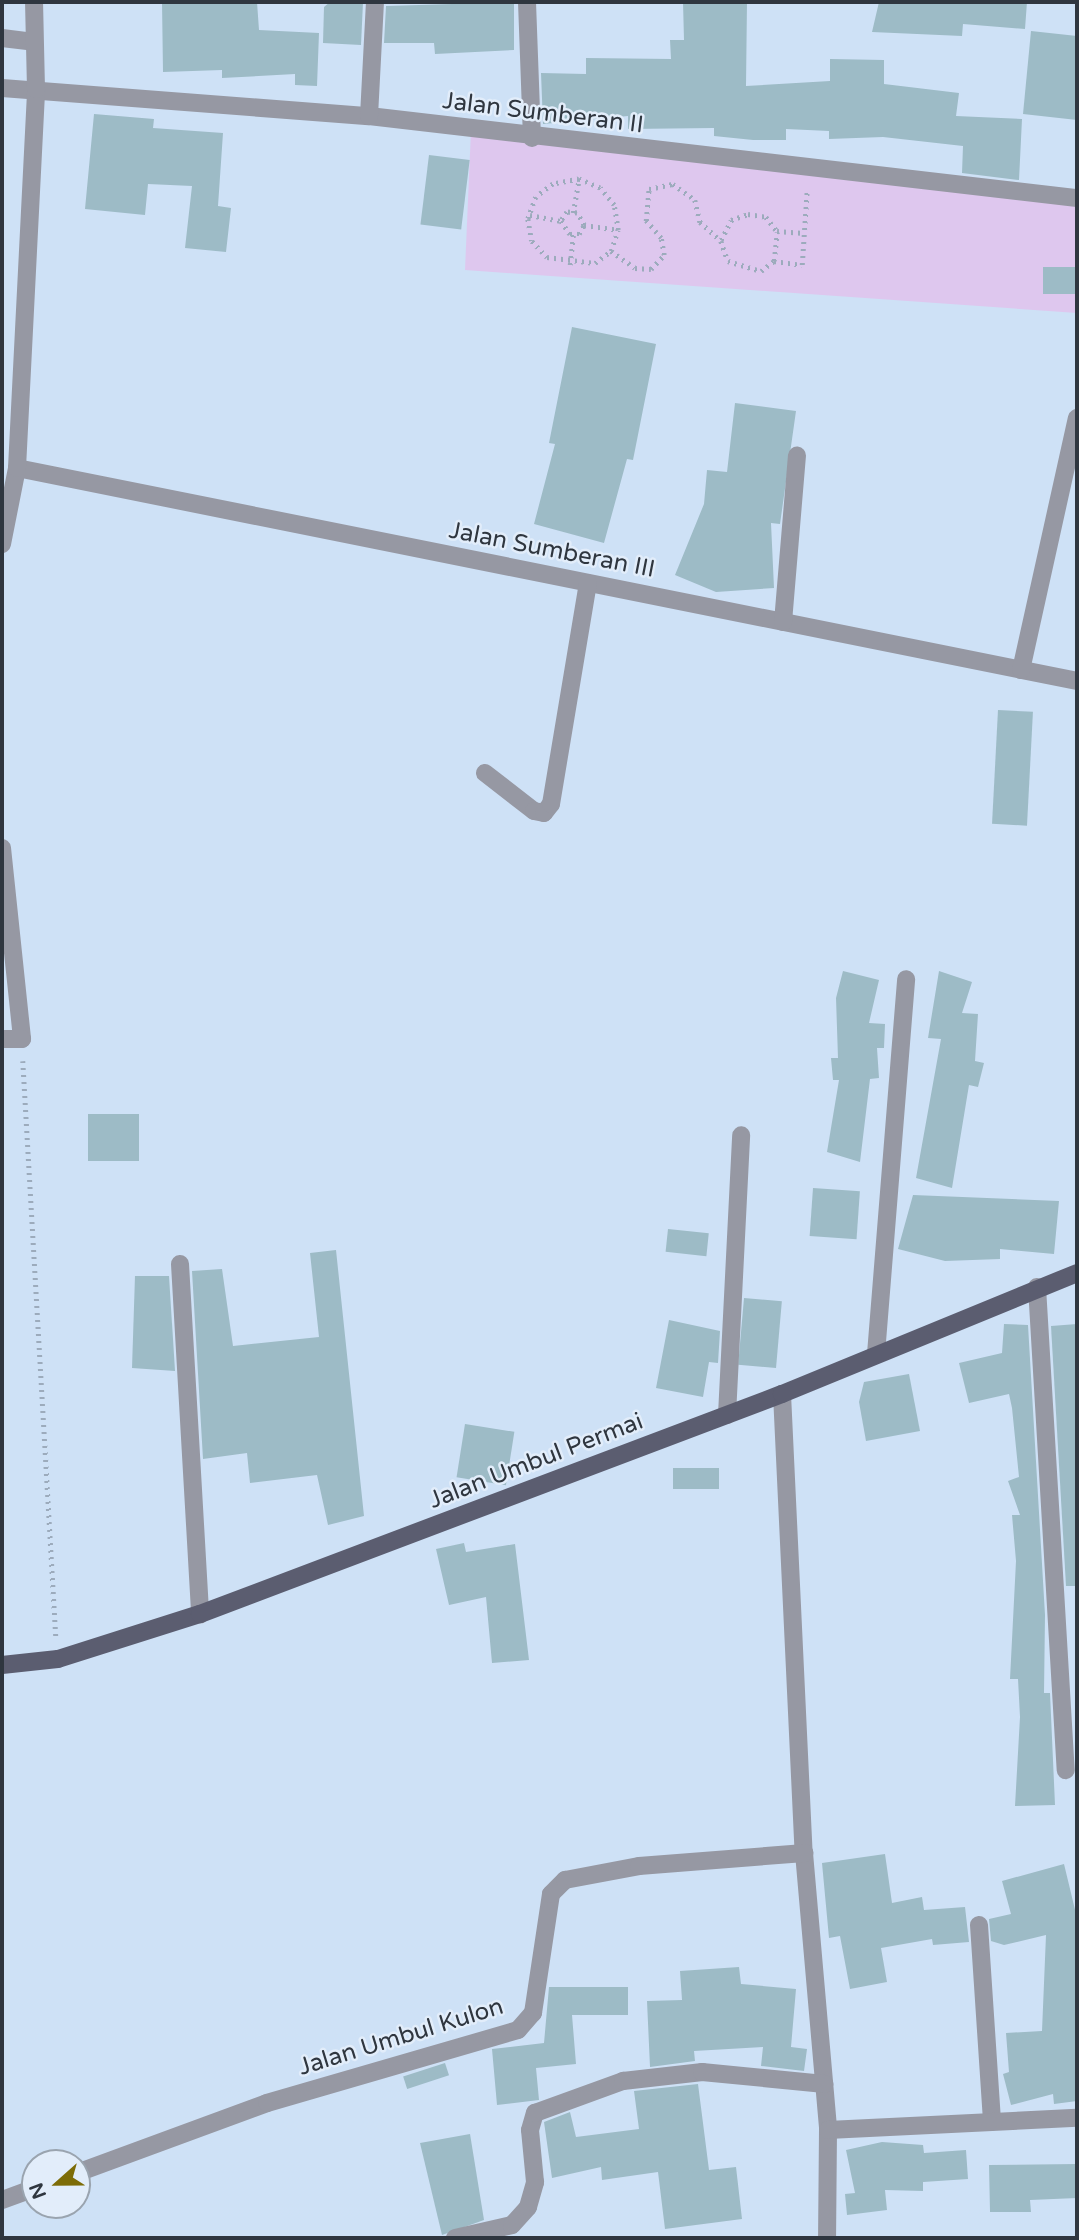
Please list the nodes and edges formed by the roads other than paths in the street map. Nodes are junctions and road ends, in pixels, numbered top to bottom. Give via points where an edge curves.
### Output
1 (34, 2) edge
2 (375, 2) edge
3 (527, 2) edge
4 (2, 38) edge
5 (33, 42) junction
6 (2, 88) edge
7 (36, 89) junction
8 (369, 116) junction
9 (532, 138) junction
10 (1077, 198) edge
11 (1077, 418) edge
12 (797, 456) dead end
13 (18, 468) junction
14 (2, 544) edge
15 (588, 583) junction
16 (783, 622) junction
17 (1021, 670) junction
18 (1077, 681) edge
19 (485, 773) dead end
20 (2, 848) edge
21 (906, 979) dead end
22 (2, 1039) edge
23 (741, 1135) dead end
24 (180, 1264) dead end
25 (1077, 1273) edge
26 (1037, 1287) junction
27 (876, 1354) junction
28 (782, 1394) junction
29 (727, 1415) junction
30 (200, 1614) junction
31 (2, 1665) edge
32 (1066, 1770) dead end
33 (804, 1853) junction
34 (979, 1926) dead end
35 (824, 2084) junction
36 (1077, 2118) edge
37 (992, 2122) junction
38 (828, 2130) junction
39 (91, 2168) edge
40 (21, 2193) edge
41 (2, 2200) edge
42 (483, 2237) edge
43 (455, 2238) edge
44 (827, 2238) edge

1 - 5 street
2 - 8 street
3 - 9 street
4 - 5 street
5 - 7 street
6 - 7 street, Jalan Sumberan II
7 - 8 street, Jalan Sumberan II
7 - 13 street
8 - 9 street, Jalan Sumberan II
9 - 10 street, Jalan Sumberan II
11 - 17 street
12 - 16 street
13 - 14 street
13 - 15 street, Jalan Sumberan III
15 - 16 street, Jalan Sumberan III
15 - 19 street via 551,804 544,813 534,811
16 - 17 street, Jalan Sumberan III
17 - 18 street, Jalan Sumberan III
20 - 22 street via 22,1039
21 - 27 street
23 - 29 street
24 - 30 street
25 - 26 main road, Jalan Umbul Permai
26 - 27 main road, Jalan Umbul Permai
26 - 32 street
27 - 28 main road, Jalan Umbul Permai
28 - 29 main road, Jalan Umbul Permai
28 - 33 street
29 - 30 main road, Jalan Umbul Permai
30 - 31 main road, Jalan Umbul Permai via 58,1660
33 - 35 street
33 - 39 street, Jalan Umbul Kulon via 639,1866 565,1880 551,1894 533,2013 518,2030 267,2103
34 - 37 street
35 - 38 street
35 - 42 street via 702,2072 623,2081 536,2113 530,2130 535,2182 528,2207 512,2225
36 - 37 street
37 - 38 street
38 - 44 street
40 - 41 street
42 - 43 street

